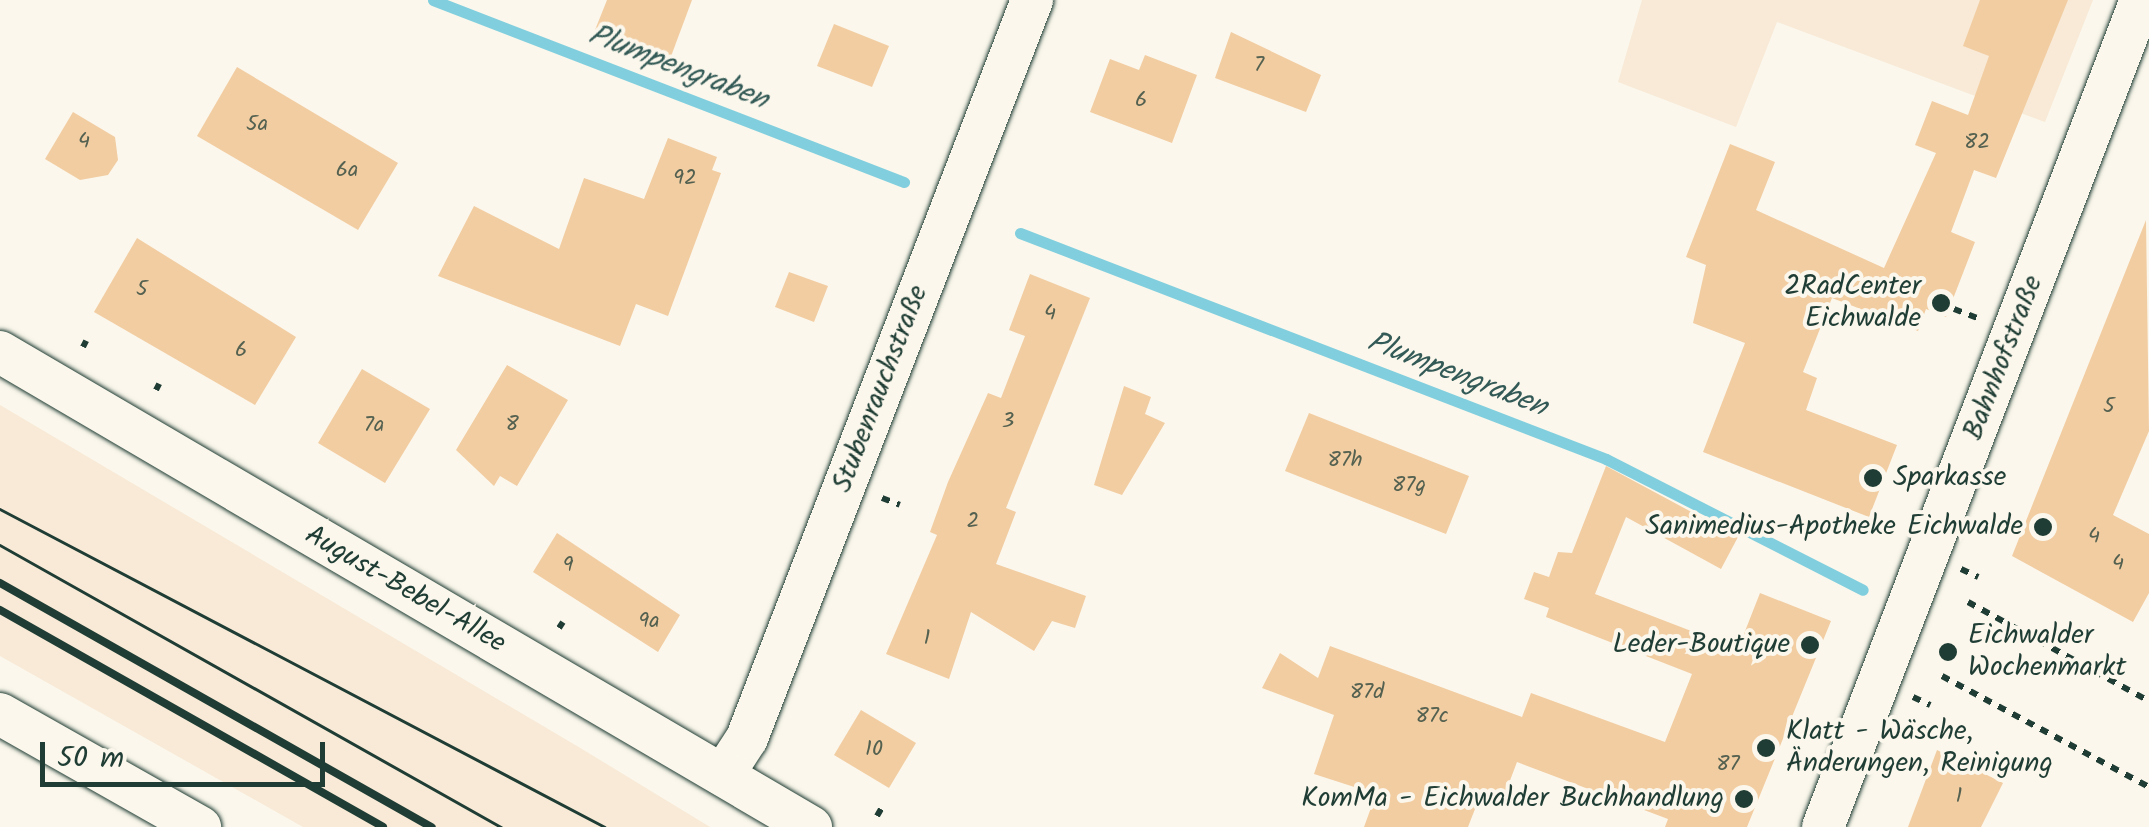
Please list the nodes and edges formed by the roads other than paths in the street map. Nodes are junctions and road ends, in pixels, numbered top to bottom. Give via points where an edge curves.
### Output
1 (1032, 0) edge
2 (2141, 0) edge
3 (0, 352) edge
4 (0, 714) edge
5 (723, 775) junction
6 (200, 827) edge
7 (811, 827) edge
8 (1822, 827) edge

1 - 5 street, Stubenrauchstraße via 746,738
2 - 8 street, Bahnhofstraße
3 - 5 street, August-Bebel-Allee
4 - 6 street
5 - 7 street, August-Bebel-Allee

